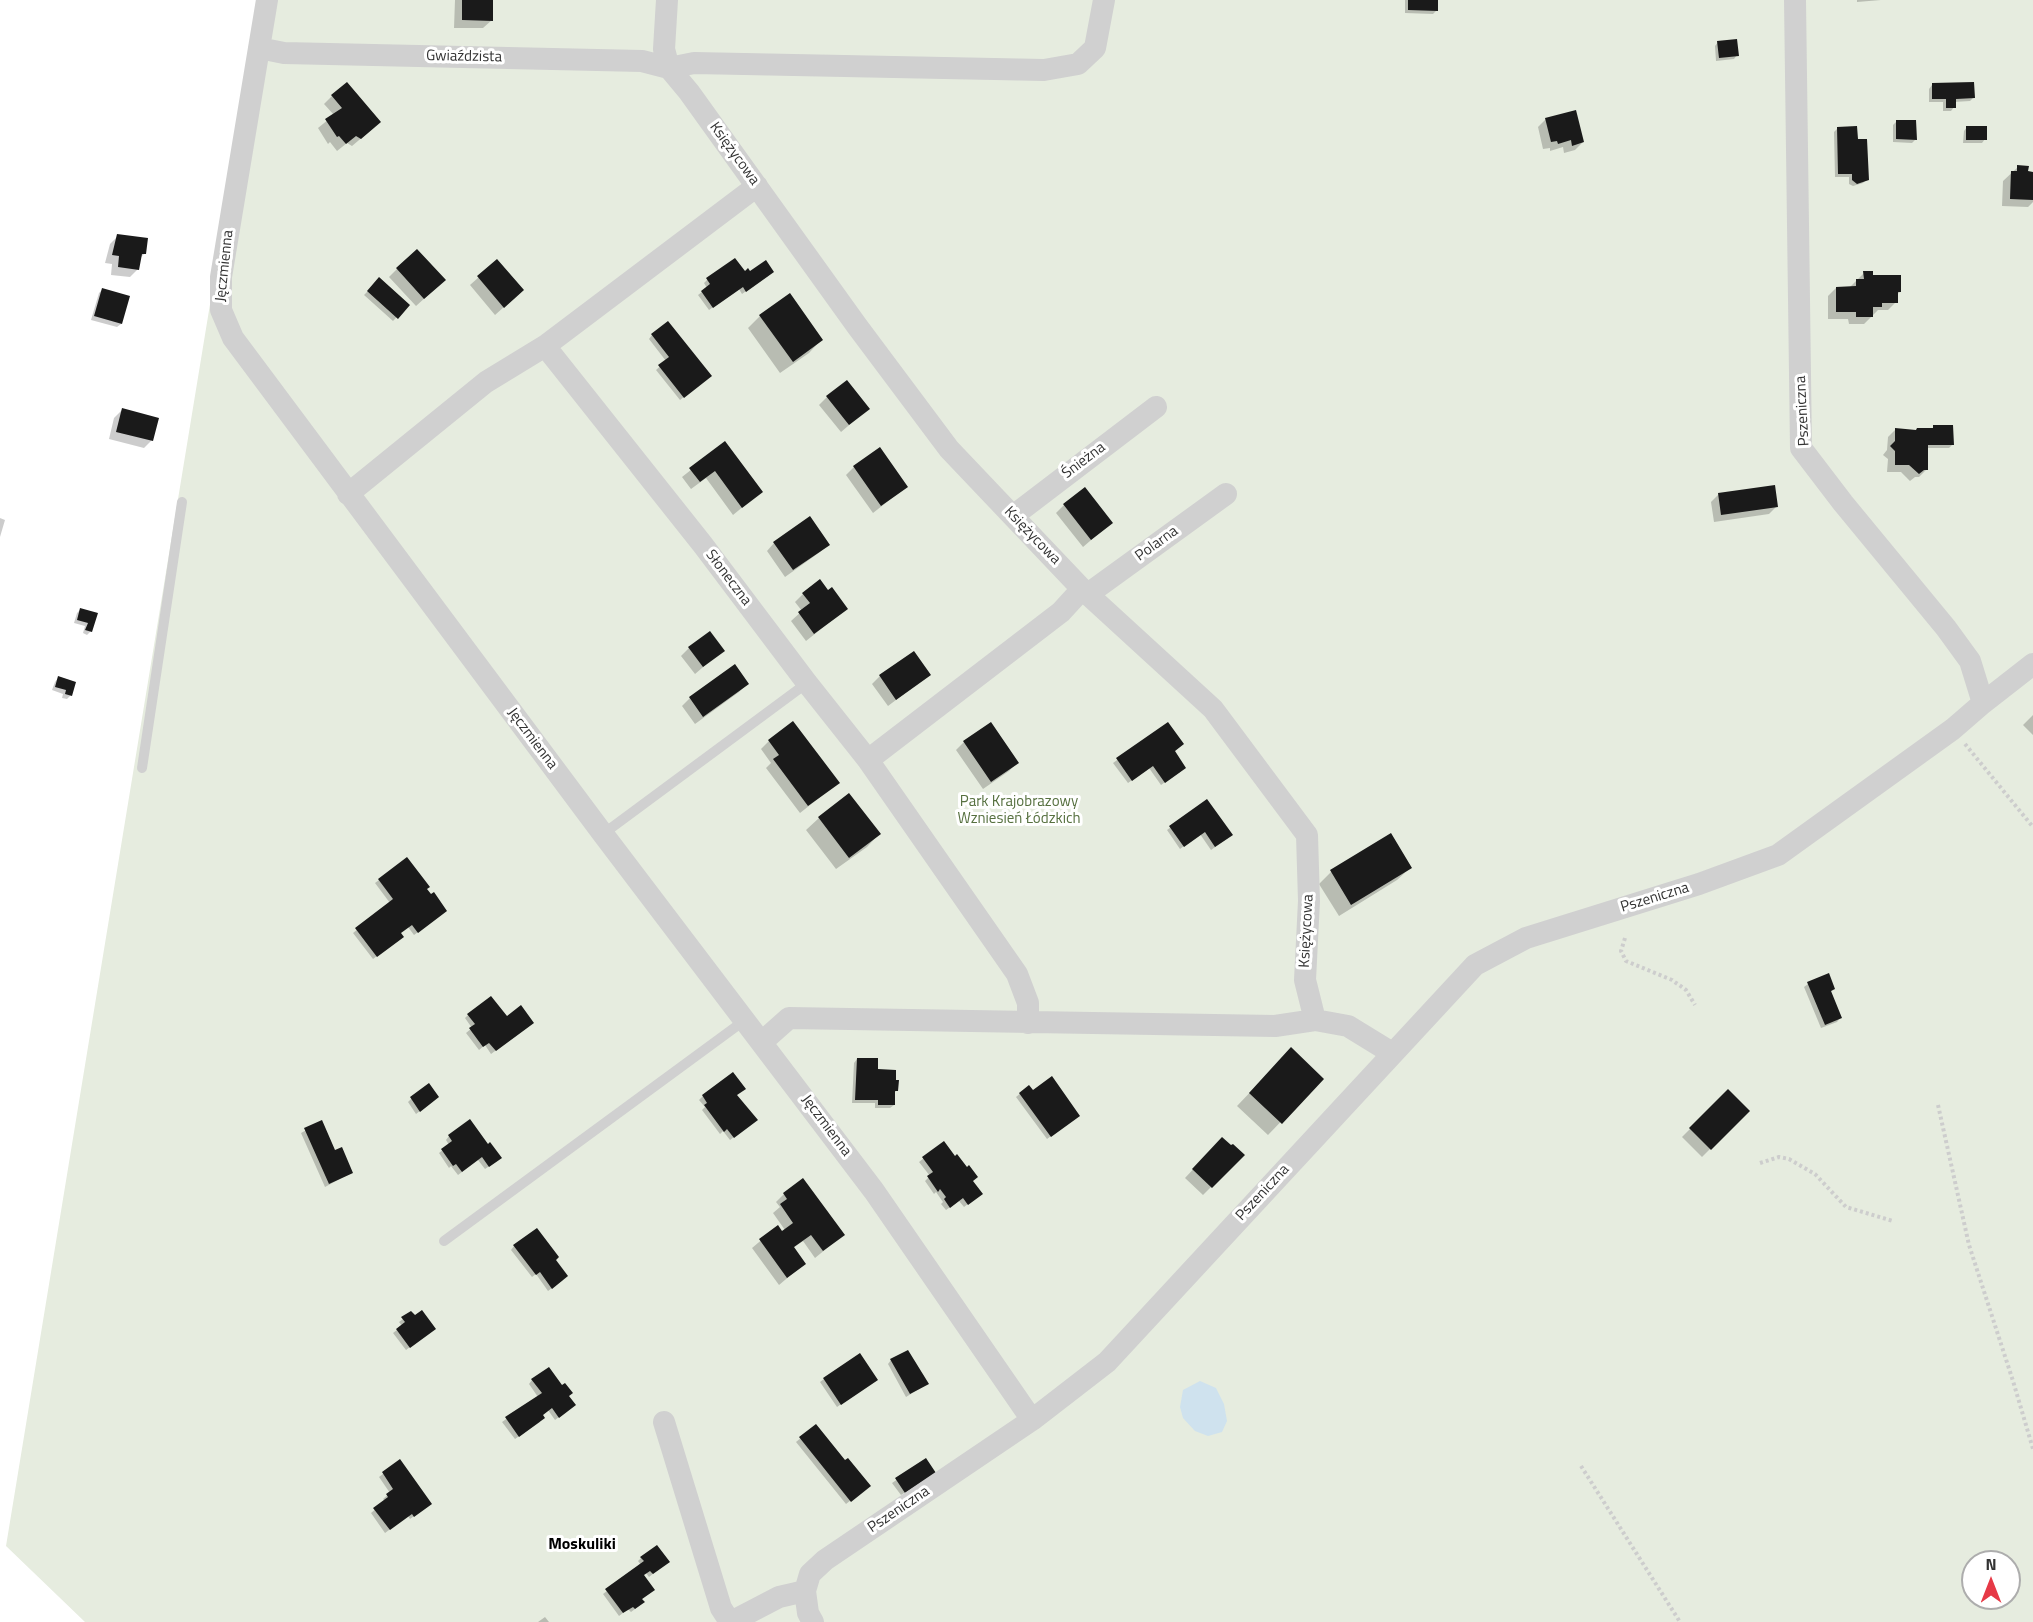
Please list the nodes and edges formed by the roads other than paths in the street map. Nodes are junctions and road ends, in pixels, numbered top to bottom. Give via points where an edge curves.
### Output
1 (267, 0) edge
2 (667, 0) edge
3 (1104, 0) edge
4 (1794, 0) edge
5 (259, 48) junction
6 (669, 68) junction
7 (757, 186) junction
8 (545, 346) junction
9 (1156, 407) dead end
10 (348, 494) junction
11 (1226, 494) dead end
12 (182, 502) dead end
13 (1013, 516) junction
14 (1085, 591) junction
15 (2033, 664) edge
16 (807, 683) junction
17 (1983, 703) junction
18 (868, 760) junction
19 (141, 768) dead end
20 (603, 834) junction
21 (745, 1020) junction
22 (1315, 1020) junction
23 (1028, 1023) junction
24 (762, 1042) junction
25 (1392, 1053) junction
26 (444, 1240) dead end
27 (1032, 1420) junction
28 (664, 1422) dead end
29 (805, 1591) junction
30 (730, 1622) edge
31 (813, 1622) edge

1 - 5 street, Jęczmienna
2 - 6 street via 664,49
3 - 6 street via 1095,48 1078,64 1044,70 694,63
4 - 17 street, Pszeniczna via 1802,448 1946,627 1970,661
5 - 6 street, Gwiaździsta via 284,53 642,61
5 - 10 street, Jęczmienna via 221,277 221,310 233,338
6 - 7 street, Księżycowa
7 - 8 street
7 - 13 street, Księżycowa via 949,449
8 - 10 street via 486,382
8 - 16 street, Słoneczna
9 - 13 street, Śnieżna
10 - 20 street, Jęczmienna
11 - 14 street, Polarna
12 - 19 lane
13 - 14 street, Księżycowa
14 - 18 street, Polarna
14 - 22 street, Księżycowa via 1214,709 1307,835 1310,901 1305,980
15 - 17 street
16 - 18 street, Słoneczna
16 - 20 lane
17 - 25 street, Pszeniczna via 1953,729 1778,855 1700,884 1526,938 1475,964
18 - 23 street, Słoneczna via 1017,974 1028,1003
20 - 21 street, Jęczmienna
21 - 24 street, Jęczmienna
21 - 26 lane
22 - 23 street via 1275,1026
22 - 25 street via 1348,1026
23 - 24 street via 789,1018
24 - 27 street, Jęczmienna via 874,1191
25 - 27 street, Pszeniczna via 1107,1362
27 - 29 street, Pszeniczna via 825,1560 810,1574
28 - 30 street via 721,1608
29 - 30 street via 779,1597
29 - 31 street

